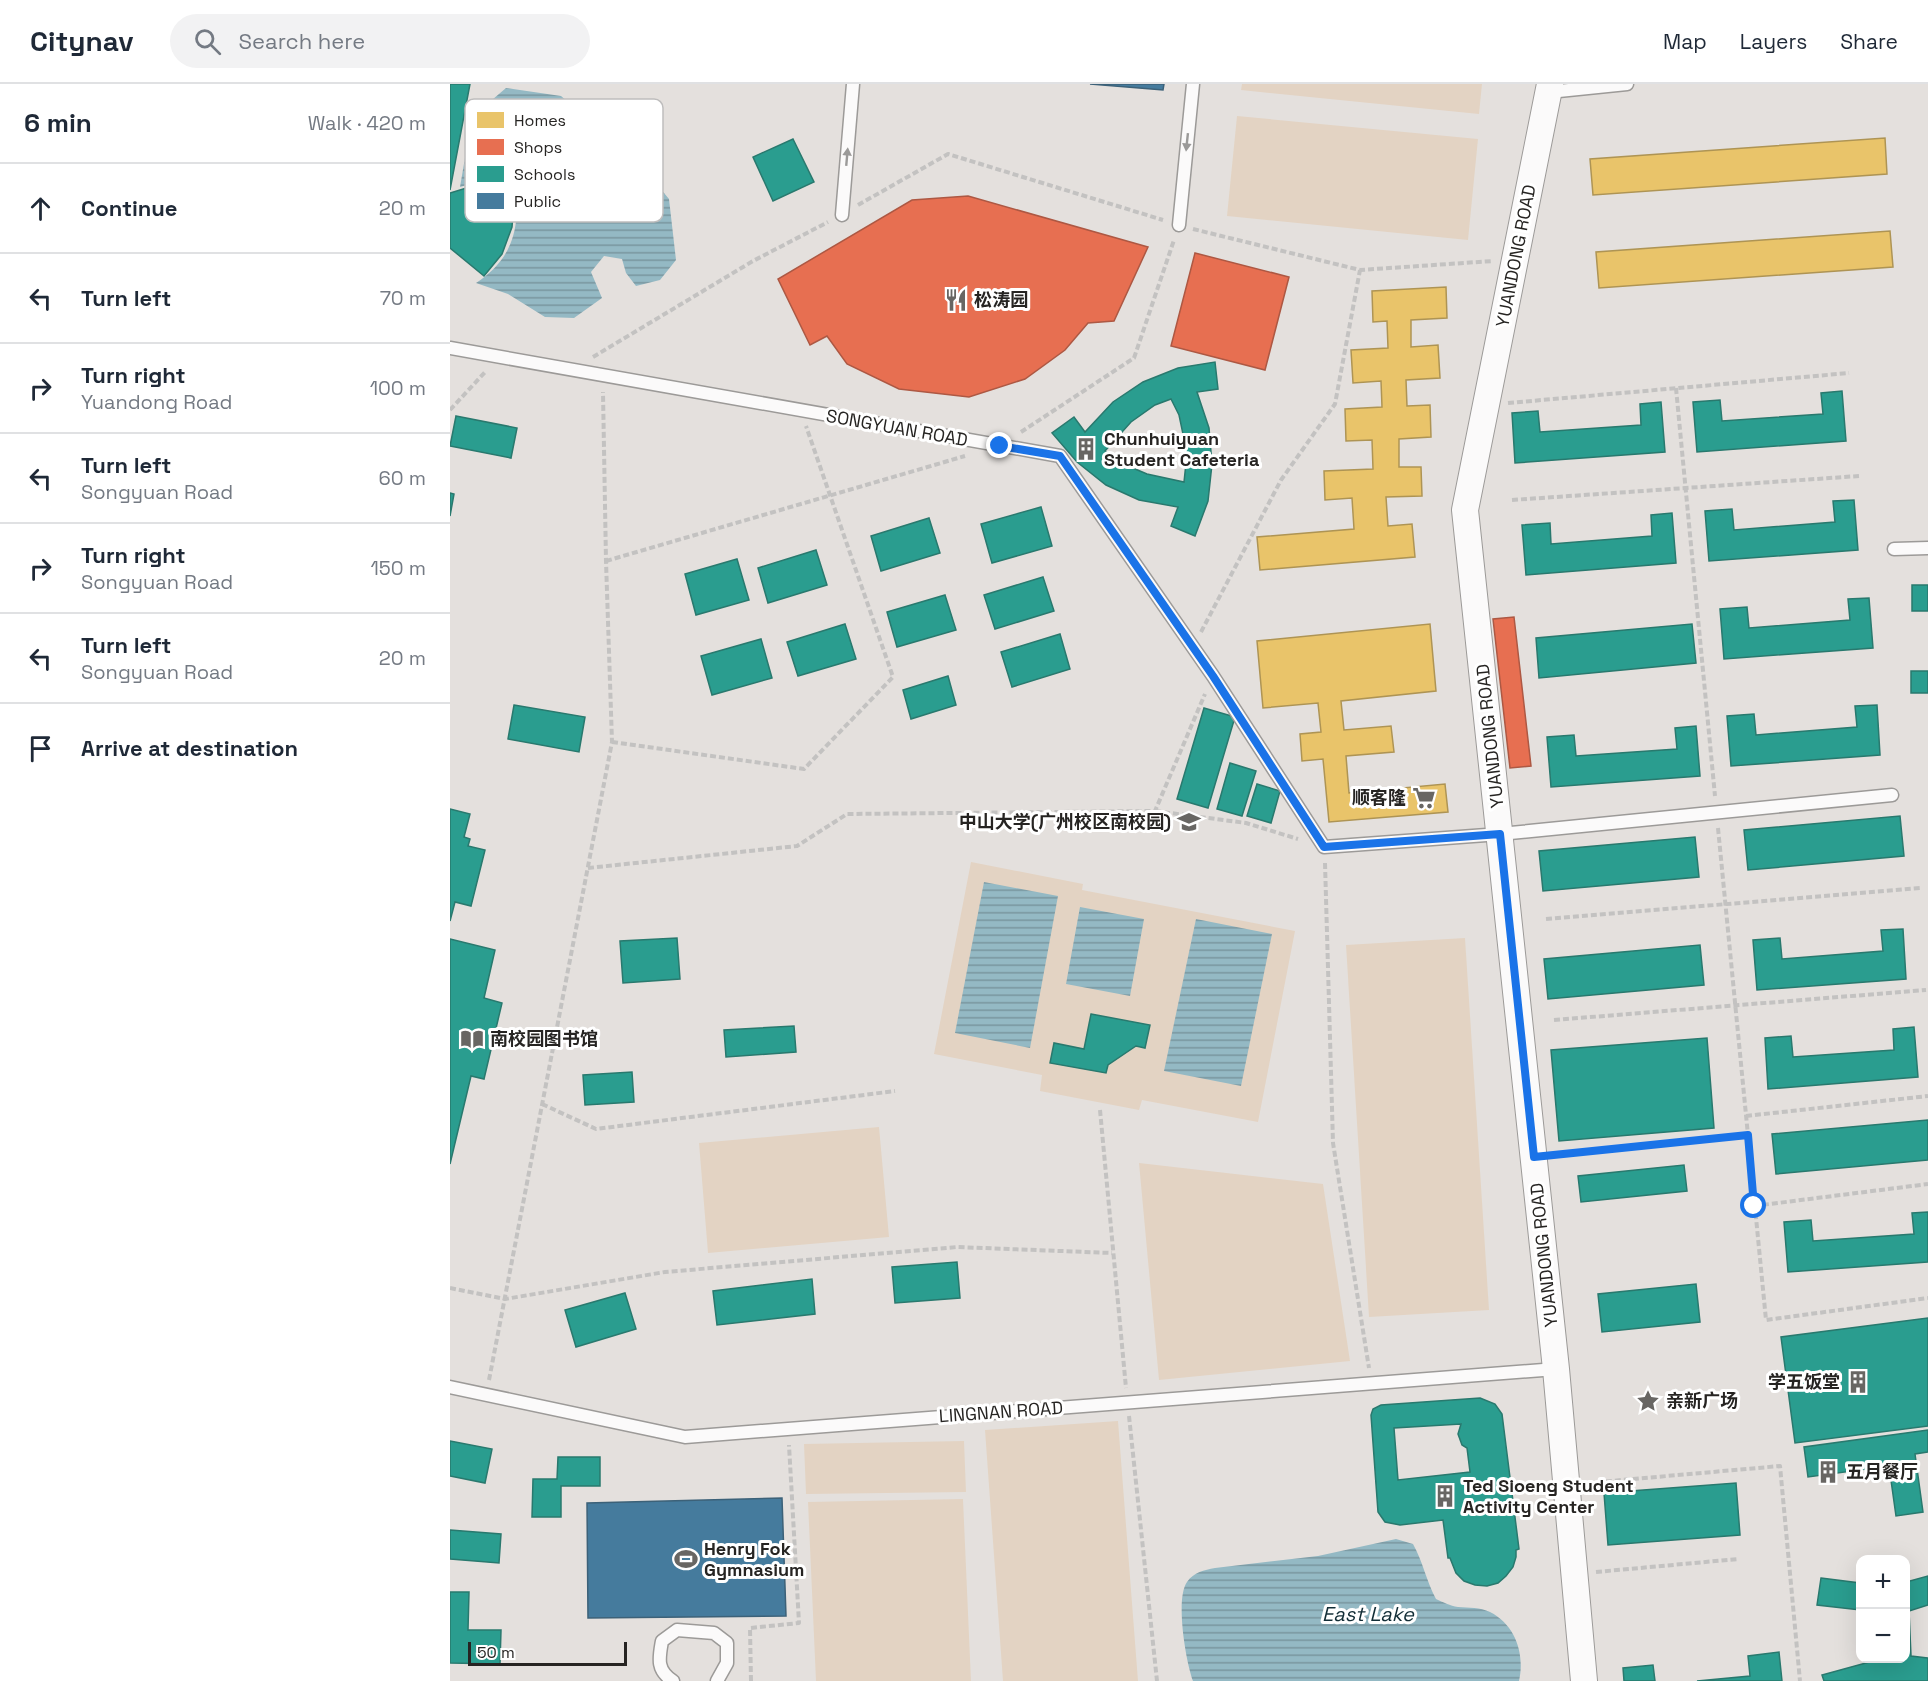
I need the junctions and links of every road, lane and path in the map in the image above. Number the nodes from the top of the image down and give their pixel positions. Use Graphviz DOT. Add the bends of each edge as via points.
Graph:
graph roads {
  1 [pos="853,84"];
  2 [pos="1193,84"];
  3 [pos="1627,84"];
  4 [pos="1549,88"];
  5 [pos="842,215"];
  6 [pos="1179,225"];
  7 [pos="1516,260"];
  8 [pos="1360,270"];
  9 [pos="450,348"];
  10 [pos="500,357"];
  11 [pos="572,370"];
  12 [pos="1849,373"];
  13 [pos="603,376"];
  14 [pos="1676,388"];
  15 [pos="1486,404"];
  16 [pos="450,410"];
  17 [pos="801,411"];
  18 [pos="1859,476"];
  19 [pos="1685,488"];
  20 [pos="1512,500"];
  21 [pos="1928,548"];
  22 [pos="1894,549"];
  23 [pos="1193,648"];
  24 [pos="1213,676"];
  25 [pos="612,742"];
  26 [pos="1892,795"];
  27 [pos="1155,810"];
  28 [pos="1716,813"];
  29 [pos="1500,834"];
  30 [pos="1324,847"];
  31 [pos="588,868"];
  32 [pos="1920,888"];
  33 [pos="1726,905"];
  34 [pos="1546,919"];
  35 [pos="1926,990"];
  36 [pos="1735,1005"];
  37 [pos="1554,1020"];
  38 [pos="895,1091"];
  39 [pos="1928,1096"];
  40 [pos="542,1104"];
  41 [pos="1746,1116"];
  42 [pos="1748,1135"];
  43 [pos="1534,1157"];
  44 [pos="1928,1184"];
  45 [pos="1754,1206"];
  46 [pos="1112,1253"];
  47 [pos="450,1288"];
  48 [pos="1928,1298"];
  49 [pos="505,1299"];
  50 [pos="1556,1369"];
  51 [pos="1371,1383"];
  52 [pos="450,1388"];
  53 [pos="486,1395"];
  54 [pos="789,1429"];
  55 [pos="1567,1485"];
  56 [pos="1738,1559"];
  57 [pos="1575,1575"];
  58 [pos="673,1681"];
  59 [pos="717,1681"];
  60 [pos="751,1681"];
  61 [pos="1584,1681"];
  62 [pos="1800,1681"];
  5 -- 1 [label="lane, one-way"];
  2 -- 6 [label="lane, one-way"];
  3 -- 4 [label="lane"];
  4 -- 7 [label="street, YUANDONG ROAD"];
  5 -- 6 [label="path" via="948,154"];
  5 -- 11 [label="path" via="753,261"];
  6 -- 8 [label="path"];
  7 -- 8 [label="path"];
  7 -- 15 [label="street, YUANDONG ROAD"];
  8 -- 23 [label="path" via="1335,404 1281,480"];
  9 -- 10 [label="lane, SONGYUAN ROAD"];
  10 -- 11 [label="lane, SONGYUAN ROAD"];
  10 -- 16 [label="path"];
  11 -- 13 [label="lane, SONGYUAN ROAD"];
  12 -- 14 [label="path"];
  13 -- 17 [label="lane, SONGYUAN ROAD"];
  13 -- 25 [label="path"];
  14 -- 15 [label="path"];
  14 -- 19 [label="path"];
  15 -- 29 [label="street, YUANDONG ROAD" via="1465,510"];
  17 -- 23 [label="lane, SONGYUAN ROAD" via="1060,456"];
  17 -- 25 [label="path" via="893,677 804,769"];
  18 -- 19 [label="path"];
  19 -- 20 [label="path"];
  19 -- 28 [label="path"];
  21 -- 22 [label="lane"];
  23 -- 24 [label="lane, SONGYUAN ROAD"];
  24 -- 27 [label="path"];
  24 -- 30 [label="lane, SONGYUAN ROAD"];
  25 -- 31 [label="path"];
  26 -- 28 [label="lane"];
  27 -- 30 [label="path" via="1246,823"];
  27 -- 31 [label="path" via="847,814 797,846"];
  28 -- 29 [label="lane"];
  28 -- 33 [label="path"];
  29 -- 30 [label="lane"];
  29 -- 43 [label="street, YUANDONG ROAD"];
  30 -- 51 [label="path" via="1333,1143"];
  31 -- 40 [label="path"];
  32 -- 33 [label="path"];
  33 -- 34 [label="path"];
  33 -- 36 [label="path"];
  35 -- 36 [label="path"];
  36 -- 37 [label="path"];
  36 -- 41 [label="path"];
  38 -- 40 [label="path" via="596,1129"];
  39 -- 41 [label="path"];
  40 -- 49 [label="path"];
  41 -- 42 [label="path"];
  42 -- 43 [label="path"];
  42 -- 45 [label="path"];
  43 -- 50 [label="street, YUANDONG ROAD"];
  44 -- 45 [label="path"];
  45 -- 48 [label="path" via="1766,1320"];
  46 -- 49 [label="path" via="957,1247 665,1272"];
  47 -- 49 [label="path"];
  49 -- 53 [label="path"];
  50 -- 51 [label="lane, LINGNAN ROAD"];
  50 -- 55 [label="street, YUANDONG ROAD"];
  51 -- 54 [label="lane, LINGNAN ROAD"];
  52 -- 53 [label="lane, LINGNAN ROAD"];
  53 -- 54 [label="lane, LINGNAN ROAD" via="685,1437"];
  54 -- 60 [label="path" via="799,1623 750,1628"];
  55 -- 57 [label="street, YUANDONG ROAD"];
  55 -- 62 [label="path" via="1780,1466"];
  56 -- 57 [label="path"];
  57 -- 61 [label="street, YUANDONG ROAD"];
  58 -- 59 [label="lane" via="658,1663 662,1641 677,1630 714,1633 727,1643 727,1663"];
}
